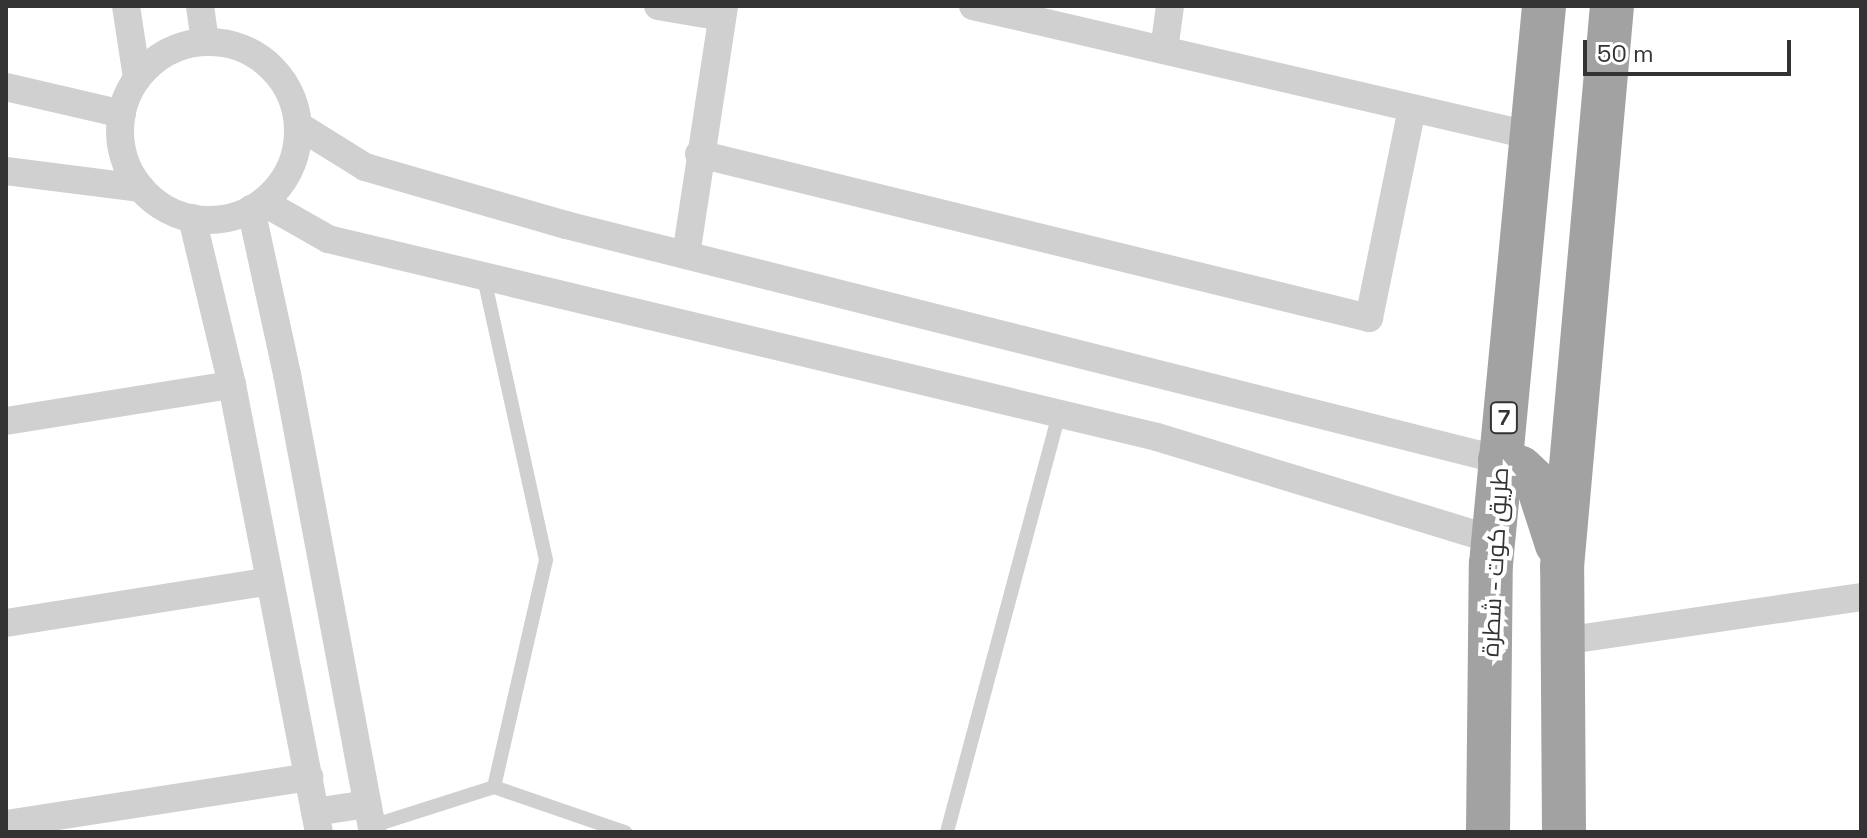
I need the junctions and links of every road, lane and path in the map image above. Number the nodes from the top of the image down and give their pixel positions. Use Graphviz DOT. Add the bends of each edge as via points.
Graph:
graph roads {
  1 [pos="126,6"];
  2 [pos="200,6"];
  3 [pos="658,6"];
  4 [pos="973,6"];
  5 [pos="1170,6"];
  6 [pos="1544,6"];
  7 [pos="1612,6"];
  8 [pos="723,12"];
  9 [pos="205,41"];
  10 [pos="1164,50"];
  11 [pos="137,78"];
  12 [pos="6,87"];
  13 [pos="1412,108"];
  14 [pos="122,114"];
  15 [pos="299,126"];
  16 [pos="1529,135"];
  17 [pos="699,154"];
  18 [pos="6,171"];
  19 [pos="141,188"];
  20 [pos="257,206"];
  21 [pos="192,218"];
  22 [pos="686,255"];
  23 [pos="484,277"];
  24 [pos="232,385"];
  25 [pos="1059,414"];
  26 [pos="6,421"];
  27 [pos="1500,460"];
  28 [pos="1493,540"];
  29 [pos="1562,567"];
  30 [pos="270,581"];
  31 [pos="1861,597"];
  32 [pos="6,623"];
  33 [pos="1563,641"];
  34 [pos="309,777"];
  35 [pos="494,787"];
  36 [pos="371,821"];
  37 [pos="317,822"];
  38 [pos="6,824"];
  39 [pos="625,832"];
  40 [pos="947,832"];
  41 [pos="1488,832"];
  42 [pos="1564,832"];
  1 -- 11 [label="street"];
  2 -- 9 [label="street"];
  3 -- 8 [label="street"];
  4 -- 10 [label="street"];
  5 -- 10 [label="street"];
  6 -- 16 [label="highway, طريق كوت - شطرة / 7"];
  7 -- 29 [label="highway"];
  8 -- 17 [label="street"];
  9 -- 11 [label="street" via="167,52"];
  9 -- 15 [label="street" via="244,48 276,71 295,106"];
  10 -- 13 [label="street"];
  11 -- 14 [label="street"];
  12 -- 14 [label="street"];
  13 -- 16 [label="street"];
  13 -- 17 [label="street" via="1369,318"];
  14 -- 19 [label="street" via="123,153"];
  15 -- 20 [label="street" via="294,160 281,183"];
  15 -- 22 [label="street" via="365,167"];
  16 -- 27 [label="highway, طريق كوت - شطرة / 7"];
  17 -- 22 [label="street"];
  18 -- 19 [label="street"];
  19 -- 21 [label="street" via="164,207"];
  20 -- 21 [label="street" via="223,218"];
  20 -- 23 [label="street" via="328,239"];
  20 -- 36 [label="street"];
  21 -- 24 [label="street"];
  22 -- 27 [label="street"];
  23 -- 25 [label="street"];
  23 -- 35 [label="lane" via="546,560"];
  24 -- 26 [label="street"];
  24 -- 30 [label="street"];
  25 -- 28 [label="street" via="1157,437"];
  25 -- 40 [label="lane"];
  27 -- 28 [label="highway, طريق كوت - شطرة / 7"];
  27 -- 29 [label="highway" via="1521,468 1537,483"];
  28 -- 41 [label="highway, طريق كوت - شطرة / 7"];
  29 -- 33 [label="highway"];
  30 -- 32 [label="street"];
  30 -- 34 [label="street"];
  31 -- 33 [label="street"];
  33 -- 42 [label="highway"];
  34 -- 37 [label="street"];
  34 -- 38 [label="street"];
  35 -- 36 [label="lane"];
  35 -- 39 [label="lane"];
  36 -- 37 [label="street"];
}
